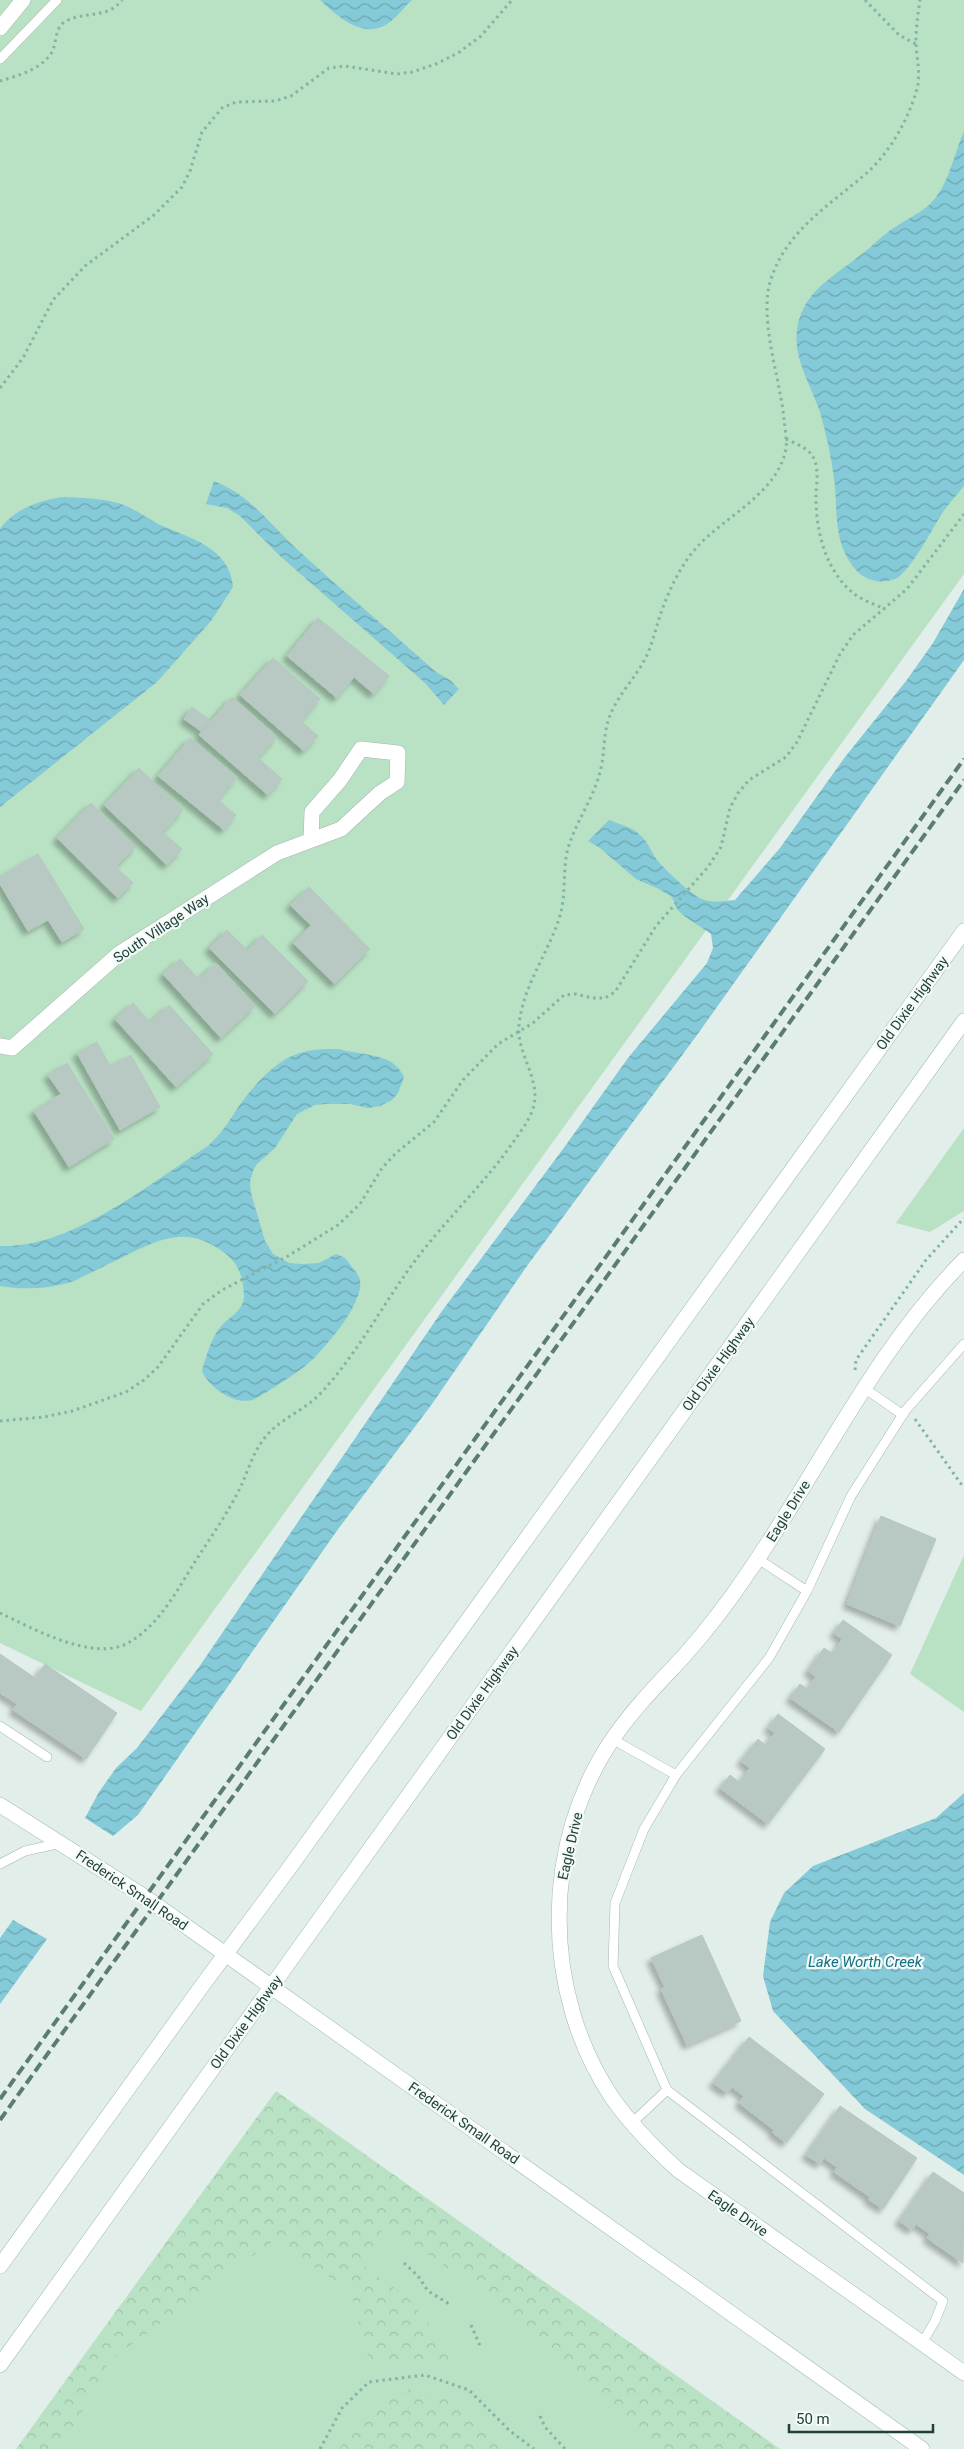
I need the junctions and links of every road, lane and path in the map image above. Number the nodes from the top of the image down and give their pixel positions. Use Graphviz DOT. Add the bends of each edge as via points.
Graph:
graph roads {
  1 [pos="23,0"];
  2 [pos="57,0"];
  3 [pos="122,0"];
  4 [pos="512,0"];
  5 [pos="865,0"];
  6 [pos="920,0"];
  7 [pos="0,28"];
  8 [pos="916,44"];
  9 [pos="0,59"];
  10 [pos="0,81"];
  11 [pos="0,388"];
  12 [pos="786,439"];
  13 [pos="964,514"];
  14 [pos="885,609"];
  15 [pos="311,840"];
  16 [pos="964,931"];
  17 [pos="964,1021"];
  18 [pos="518,1032"];
  19 [pos="0,1046"];
  20 [pos="964,1260"];
  21 [pos="964,1344"];
  22 [pos="864,1388"];
  23 [pos="903,1415"];
  24 [pos="914,1417"];
  25 [pos="0,1421"];
  26 [pos="964,1488"];
  27 [pos="758,1559"];
  28 [pos="806,1591"];
  29 [pos="0,1613"];
  30 [pos="0,1726"];
  31 [pos="612,1739"];
  32 [pos="47,1757"];
  33 [pos="676,1775"];
  34 [pos="0,1805"];
  35 [pos="61,1843"];
  36 [pos="0,1864"];
  37 [pos="225,1954"];
  38 [pos="272,1986"];
  39 [pos="666,2090"];
  40 [pos="632,2123"];
  41 [pos="404,2264"];
  42 [pos="0,2266"];
  43 [pos="451,2305"];
  44 [pos="471,2325"];
  45 [pos="922,2343"];
  46 [pos="481,2348"];
  47 [pos="0,2365"];
  48 [pos="964,2373"];
  49 [pos="540,2416"];
  50 [pos="320,2449"];
  51 [pos="534,2449"];
  52 [pos="565,2449"];
  53 [pos="922,2449"];
  1 -- 7 [label="main road"];
  2 -- 9 [label="lane"];
  3 -- 10 [label="path" via="105,12 66,21 59,28 50,55 25,73"];
  4 -- 11 [label="path" via="481,36 436,64 397,74 345,66 329,68 291,96 275,101 236,102 222,108 202,132 182,187 154,215 85,266 53,300 23,358"];
  5 -- 8 [label="path" via="899,35"];
  6 -- 8 [label="path"];
  8 -- 12 [label="path" via="920,72 916,93 903,124 870,170 820,210 802,229 771,277 767,296 768,324 782,397"];
  12 -- 14 [label="path" via="812,454 817,469 817,527 827,556 841,581 858,596"];
  12 -- 18 [label="path" via="786,450 778,470 762,490 717,528 685,563 660,613 647,657 618,700 608,722 601,770 568,847 566,889 560,916 530,983"];
  13 -- 14 [label="path" via="906,589"];
  14 -- 18 [label="path" via="853,635 840,654 792,749 749,780 738,793 730,808 721,848 656,926 615,992 605,998 564,995"];
  15 -- 15 [label="main road, South Village Way" via="341,829 380,793 397,782 398,753 361,749 312,812"];
  15 -- 19 [label="main road, South Village Way" via="277,853 120,953 12,1048"];
  16 -- 37 [label="main road, Old Dixie Highway"];
  17 -- 38 [label="main road, Old Dixie Highway"];
  18 -- 25 [label="path" via="479,1061 434,1122 382,1168 360,1204 338,1225 203,1304 158,1367 144,1380 126,1392 72,1411"];
  18 -- 29 [label="path" via="534,1093 534,1106 523,1127 487,1178 408,1271 347,1362 306,1407 262,1440 232,1503 163,1611 145,1631 124,1645 104,1650 81,1646"];
  20 -- 22 [label="main road, Eagle Drive" via="908,1324"];
  21 -- 23 [label="lane"];
  22 -- 23 [label="lane"];
  22 -- 27 [label="main road, Eagle Drive"];
  23 -- 28 [label="lane" via="851,1496"];
  24 -- 26 [label="path"];
  27 -- 28 [label="lane"];
  27 -- 31 [label="main road, Eagle Drive" via="719,1613"];
  28 -- 33 [label="lane" via="769,1658"];
  30 -- 32 [label="lane"];
  31 -- 33 [label="lane"];
  31 -- 40 [label="main road, Eagle Drive" via="591,1777 570,1830 558,1920 562,1963 579,2032 611,2096"];
  33 -- 39 [label="lane" via="644,1829 615,1903 613,1966"];
  34 -- 35 [label="main road, Frederick Small Road"];
  35 -- 36 [label="lane" via="25,1851"];
  35 -- 37 [label="main road, Frederick Small Road"];
  37 -- 38 [label="main road, Frederick Small Road"];
  37 -- 42 [label="main road, Old Dixie Highway"];
  38 -- 47 [label="main road, Old Dixie Highway"];
  38 -- 53 [label="main road, Frederick Small Road"];
  39 -- 40 [label="lane"];
  39 -- 45 [label="lane" via="943,2301"];
  40 -- 45 [label="main road, Eagle Drive" via="678,2170"];
  41 -- 43 [label="path" via="428,2291"];
  44 -- 46 [label="path"];
  45 -- 48 [label="main road, Eagle Drive"];
  49 -- 52 [label="path" via="545,2427"];
  50 -- 51 [label="path" via="342,2408 369,2382 425,2375 469,2390 510,2431"];
}
